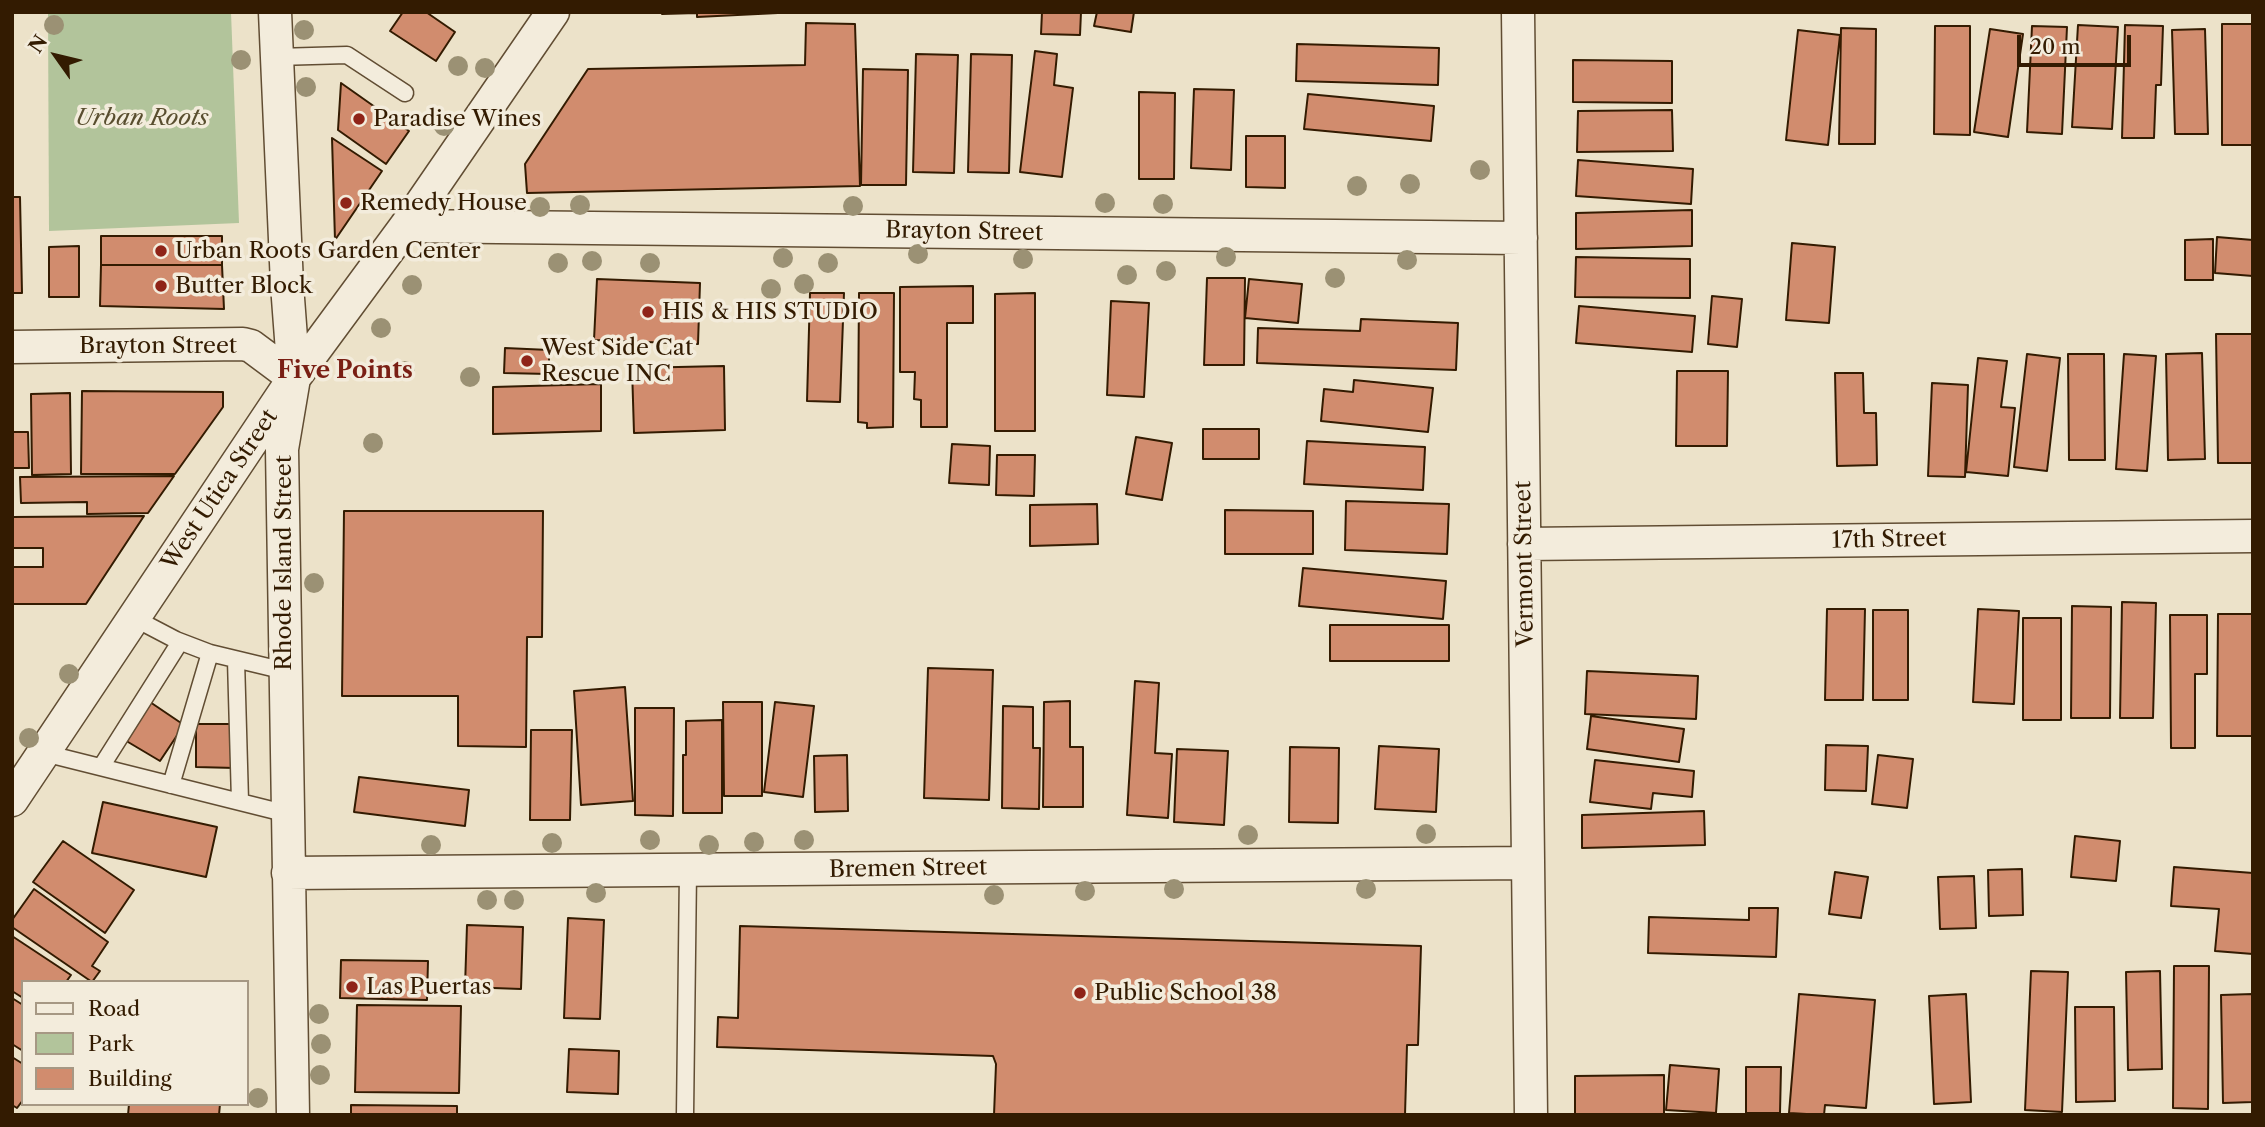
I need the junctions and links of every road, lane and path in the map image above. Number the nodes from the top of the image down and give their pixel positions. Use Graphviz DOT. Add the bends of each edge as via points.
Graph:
graph roads {
  1 [pos="275,12"];
  2 [pos="553,12"];
  3 [pos="1518,12"];
  4 [pos="277,57"];
  5 [pos="405,93"];
  6 [pos="406,226"];
  7 [pos="1521,238"];
  8 [pos="12,347"];
  9 [pos="294,378"];
  10 [pos="2253,536"];
  11 [pos="1524,544"];
  12 [pos="134,618"];
  13 [pos="180,642"];
  14 [pos="210,653"];
  15 [pos="236,660"];
  16 [pos="285,671"];
  17 [pos="44,753"];
  18 [pos="101,767"];
  19 [pos="171,785"];
  20 [pos="12,800"];
  21 [pos="240,801"];
  22 [pos="288,814"];
  23 [pos="1528,863"];
  24 [pos="688,871"];
  25 [pos="288,873"];
  26 [pos="293,1115"];
  27 [pos="685,1115"];
  28 [pos="1531,1115"];
  1 -- 4 [label="street, Rhode Island Street"];
  2 -- 6 [label="street, West Utica Street"];
  3 -- 7 [label="street, Vermont Street"];
  4 -- 5 [label="lane" via="347,55"];
  4 -- 9 [label="street, Rhode Island Street"];
  6 -- 7 [label="street, Brayton Street"];
  6 -- 9 [label="street, West Utica Street"];
  7 -- 11 [label="street, Vermont Street"];
  8 -- 9 [label="street, Brayton Street" via="243,344"];
  9 -- 12 [label="street, West Utica Street"];
  9 -- 16 [label="street, Rhode Island Street" via="282,449"];
  10 -- 11 [label="street, 17th Street"];
  11 -- 23 [label="street, Vermont Street"];
  12 -- 13 [label="lane"];
  12 -- 17 [label="street, West Utica Street"];
  13 -- 14 [label="lane"];
  13 -- 18 [label="lane"];
  14 -- 15 [label="lane"];
  14 -- 19 [label="lane"];
  15 -- 16 [label="lane"];
  15 -- 21 [label="lane"];
  16 -- 22 [label="street, Rhode Island Street"];
  17 -- 18 [label="lane"];
  17 -- 20 [label="street, West Utica Street"];
  18 -- 19 [label="lane"];
  19 -- 21 [label="lane"];
  21 -- 22 [label="lane"];
  22 -- 25 [label="street, Rhode Island Street"];
  23 -- 24 [label="street, Bremen Street"];
  23 -- 28 [label="street, Vermont Street"];
  24 -- 25 [label="street, Bremen Street"];
  24 -- 27 [label="lane"];
  25 -- 26 [label="street, Rhode Island Street"];
}
